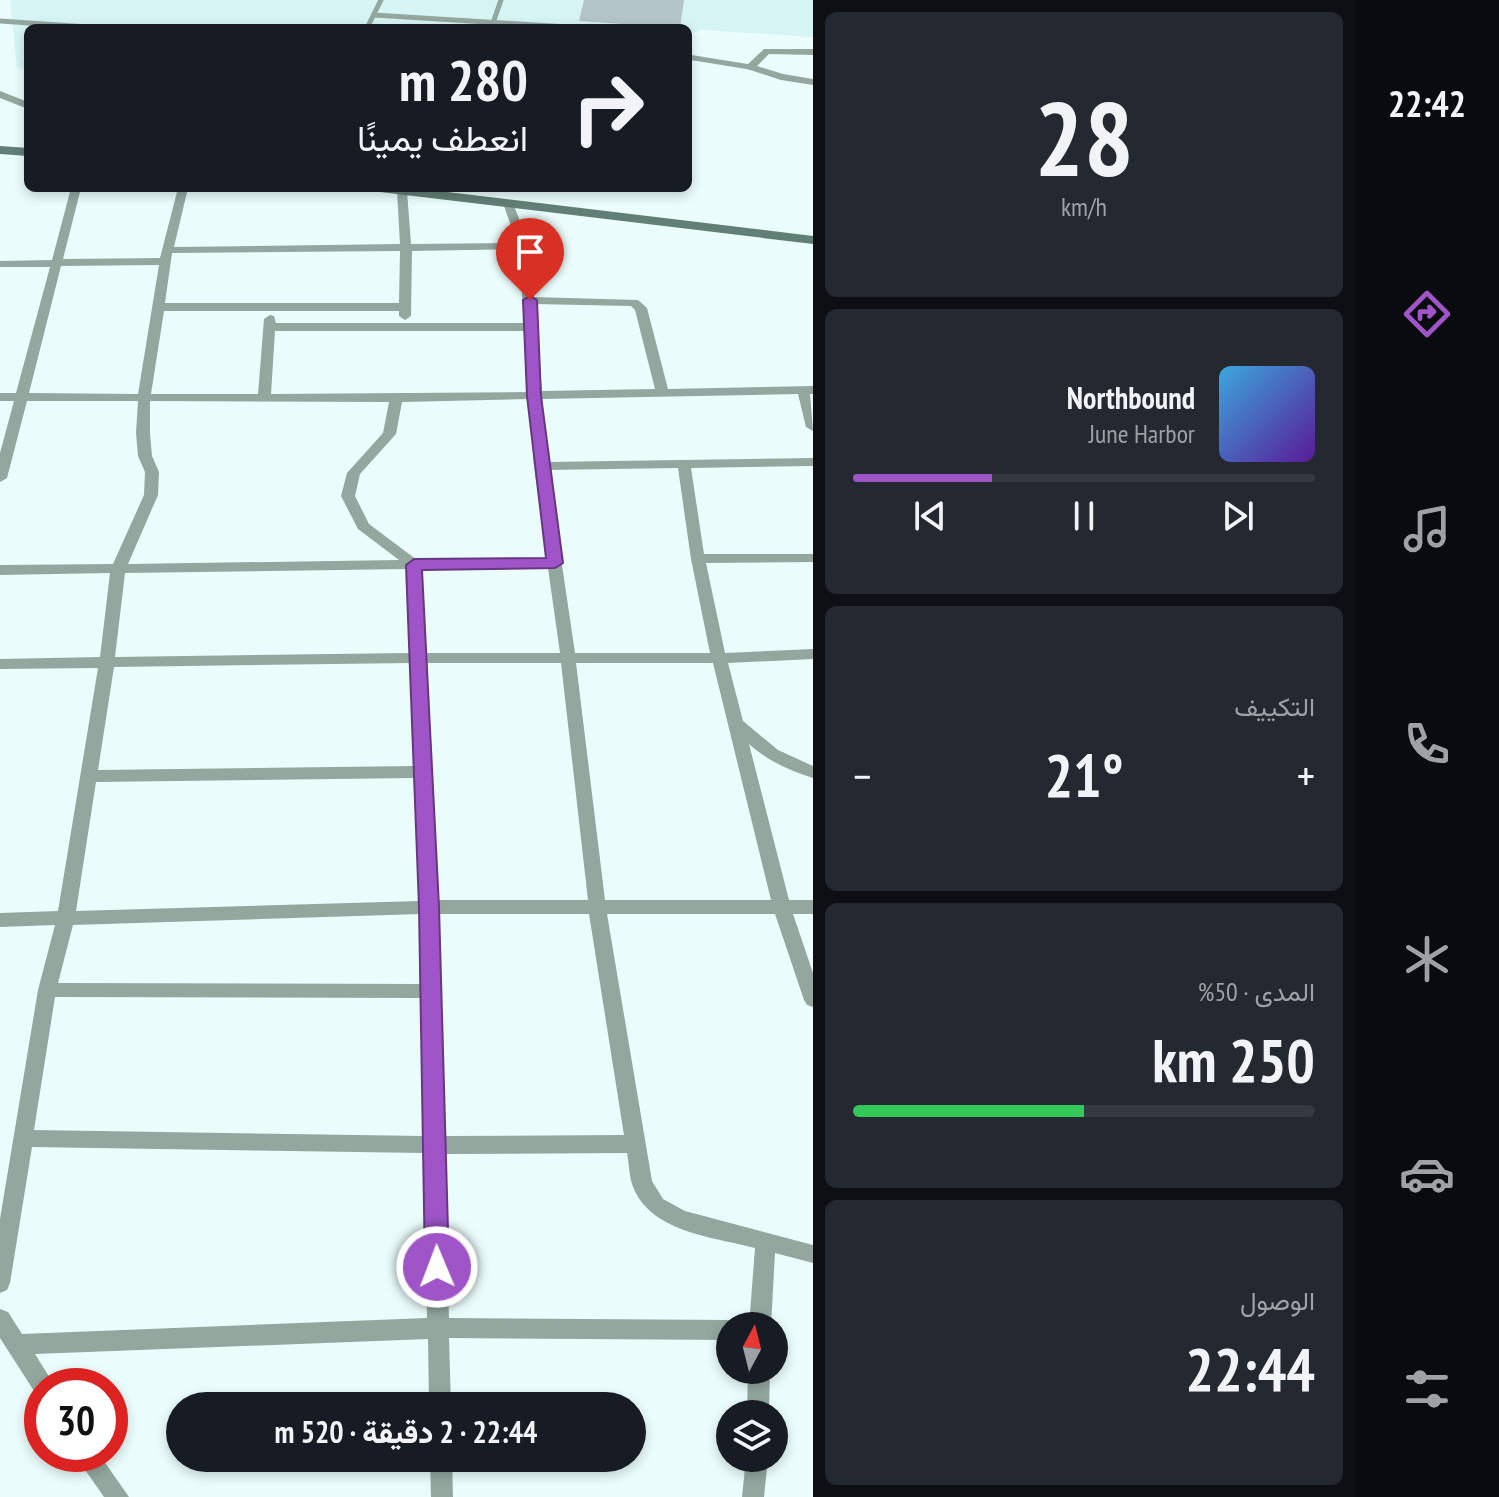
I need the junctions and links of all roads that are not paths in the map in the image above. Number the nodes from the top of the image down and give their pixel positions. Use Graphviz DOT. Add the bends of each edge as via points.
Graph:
graph roads {
  1 [pos="381,0"];
  2 [pos="501,0"];
  3 [pos="374,15"];
  4 [pos="0,21"];
  5 [pos="493,23"];
  6 [pos="44,24"];
  7 [pos="369,24"];
  8 [pos="511,24"];
  9 [pos="813,52"];
  10 [pos="692,58"];
  11 [pos="750,67"];
  12 [pos="813,82"];
  13 [pos="0,94"];
  14 [pos="24,104"];
  15 [pos="0,150"];
  16 [pos="24,152"];
  17 [pos="75,192"];
  18 [pos="182,192"];
  19 [pos="402,192"];
  20 [pos="411,192"];
  21 [pos="508,203"];
  22 [pos="813,240"];
  23 [pos="524,246"];
  24 [pos="406,247"];
  25 [pos="166,256"];
  26 [pos="59,262"];
  27 [pos="0,264"];
  28 [pos="530,300"];
  29 [pos="159,307"];
  30 [pos="404,307"];
  31 [pos="271,309"];
  32 [pos="406,326"];
  33 [pos="270,327"];
  34 [pos="530,327"];
  35 [pos="808,390"];
  36 [pos="662,392"];
  37 [pos="22,396"];
  38 [pos="534,396"];
  39 [pos="0,397"];
  40 [pos="144,398"];
  41 [pos="264,398"];
  42 [pos="396,398"];
  43 [pos="813,427"];
  44 [pos="813,462"];
  45 [pos="684,464"];
  46 [pos="541,466"];
  47 [pos="0,478"];
  48 [pos="813,558"];
  49 [pos="698,559"];
  50 [pos="555,563"];
  51 [pos="414,565"];
  52 [pos="0,570"];
  53 [pos="118,570"];
  54 [pos="813,654"];
  55 [pos="420,658"];
  56 [pos="568,658"];
  57 [pos="719,658"];
  58 [pos="107,662"];
  59 [pos="0,664"];
  60 [pos="738,723"];
  61 [pos="422,772"];
  62 [pos="813,772"];
  63 [pos="88,776"];
  64 [pos="429,907"];
  65 [pos="597,907"];
  66 [pos="813,907"];
  67 [pos="782,908"];
  68 [pos="66,918"];
  69 [pos="0,920"];
  70 [pos="47,990"];
  71 [pos="431,991"];
  72 [pos="813,1000"];
  73 [pos="23,1138"];
  74 [pos="633,1144"];
  75 [pos="435,1145"];
  76 [pos="766,1240"];
  77 [pos="813,1254"];
  78 [pos="0,1283"];
  79 [pos="761,1312"];
  80 [pos="0,1319"];
  81 [pos="438,1328"];
  82 [pos="716,1330"];
  83 [pos="19,1344"];
  84 [pos="33,1368"];
  85 [pos="440,1392"];
  86 [pos="97,1472"];
  87 [pos="441,1472"];
  88 [pos="756,1472"];
  89 [pos="112,1495"];
  90 [pos="442,1497"];
  91 [pos="753,1497"];
  1 -- 3 [label="lane"];
  2 -- 5 [label="lane"];
  3 -- 5 [label="lane"];
  3 -- 7 [label="lane"];
  4 -- 6 [label="lane"];
  5 -- 8 [label="lane"];
  9 -- 11 [label="street" via="767,51"];
  10 -- 11 [label="lane"];
  11 -- 12 [label="street"];
  13 -- 14 [label="street"];
  15 -- 16 [label="main road"];
  17 -- 26 [label="street"];
  18 -- 25 [label="street"];
  19 -- 24 [label="street"];
  20 -- 21 [label="main road"];
  21 -- 22 [label="main road"];
  21 -- 23 [label="street"];
  23 -- 24 [label="street"];
  23 -- 28 [label="street"];
  24 -- 25 [label="street"];
  24 -- 30 [label="street"];
  25 -- 26 [label="street"];
  25 -- 29 [label="street"];
  26 -- 27 [label="street"];
  26 -- 37 [label="street"];
  28 -- 34 [label="street"];
  28 -- 36 [label="street" via="634,303 641,308"];
  29 -- 31 [label="street"];
  29 -- 40 [label="street"];
  30 -- 31 [label="street"];
  30 -- 32 [label="street"];
  31 -- 33 [label="street"];
  32 -- 33 [label="street"];
  32 -- 34 [label="street"];
  33 -- 41 [label="street"];
  34 -- 38 [label="street"];
  35 -- 36 [label="street"];
  35 -- 43 [label="street"];
  36 -- 38 [label="street"];
  37 -- 39 [label="street"];
  37 -- 40 [label="street"];
  37 -- 47 [label="street"];
  38 -- 42 [label="street"];
  38 -- 46 [label="street"];
  40 -- 41 [label="street"];
  40 -- 53 [label="street" via="151,495"];
  41 -- 42 [label="street"];
  42 -- 51 [label="street" via="389,434 354,473 348,496 363,526"];
  44 -- 45 [label="street"];
  45 -- 46 [label="street"];
  45 -- 49 [label="street"];
  46 -- 50 [label="street"];
  48 -- 49 [label="street"];
  49 -- 57 [label="street"];
  50 -- 51 [label="street"];
  50 -- 56 [label="street"];
  51 -- 53 [label="street"];
  51 -- 55 [label="street"];
  52 -- 53 [label="street"];
  53 -- 58 [label="street"];
  54 -- 57 [label="street"];
  55 -- 56 [label="street"];
  55 -- 58 [label="street"];
  55 -- 61 [label="street"];
  56 -- 57 [label="street"];
  56 -- 65 [label="street"];
  57 -- 60 [label="street"];
  58 -- 59 [label="street"];
  58 -- 63 [label="street"];
  60 -- 62 [label="street" via="781,762"];
  60 -- 67 [label="street"];
  61 -- 63 [label="street"];
  61 -- 64 [label="street"];
  63 -- 68 [label="street"];
  64 -- 65 [label="street"];
  64 -- 68 [label="street"];
  64 -- 71 [label="street"];
  65 -- 67 [label="street"];
  65 -- 74 [label="street"];
  66 -- 67 [label="street"];
  67 -- 72 [label="street"];
  68 -- 69 [label="street"];
  68 -- 70 [label="street"];
  70 -- 71 [label="street"];
  70 -- 73 [label="street"];
  71 -- 75 [label="street"];
  73 -- 75 [label="street"];
  73 -- 78 [label="street"];
  74 -- 75 [label="street"];
  74 -- 76 [label="street" via="642,1183 656,1205 680,1219"];
  75 -- 81 [label="street"];
  76 -- 77 [label="street"];
  76 -- 79 [label="street"];
  80 -- 83 [label="street"];
  81 -- 82 [label="street"];
  81 -- 83 [label="street"];
  81 -- 85 [label="street"];
  83 -- 84 [label="street"];
  86 -- 89 [label="street"];
  87 -- 90 [label="street"];
  88 -- 91 [label="street"];
}
